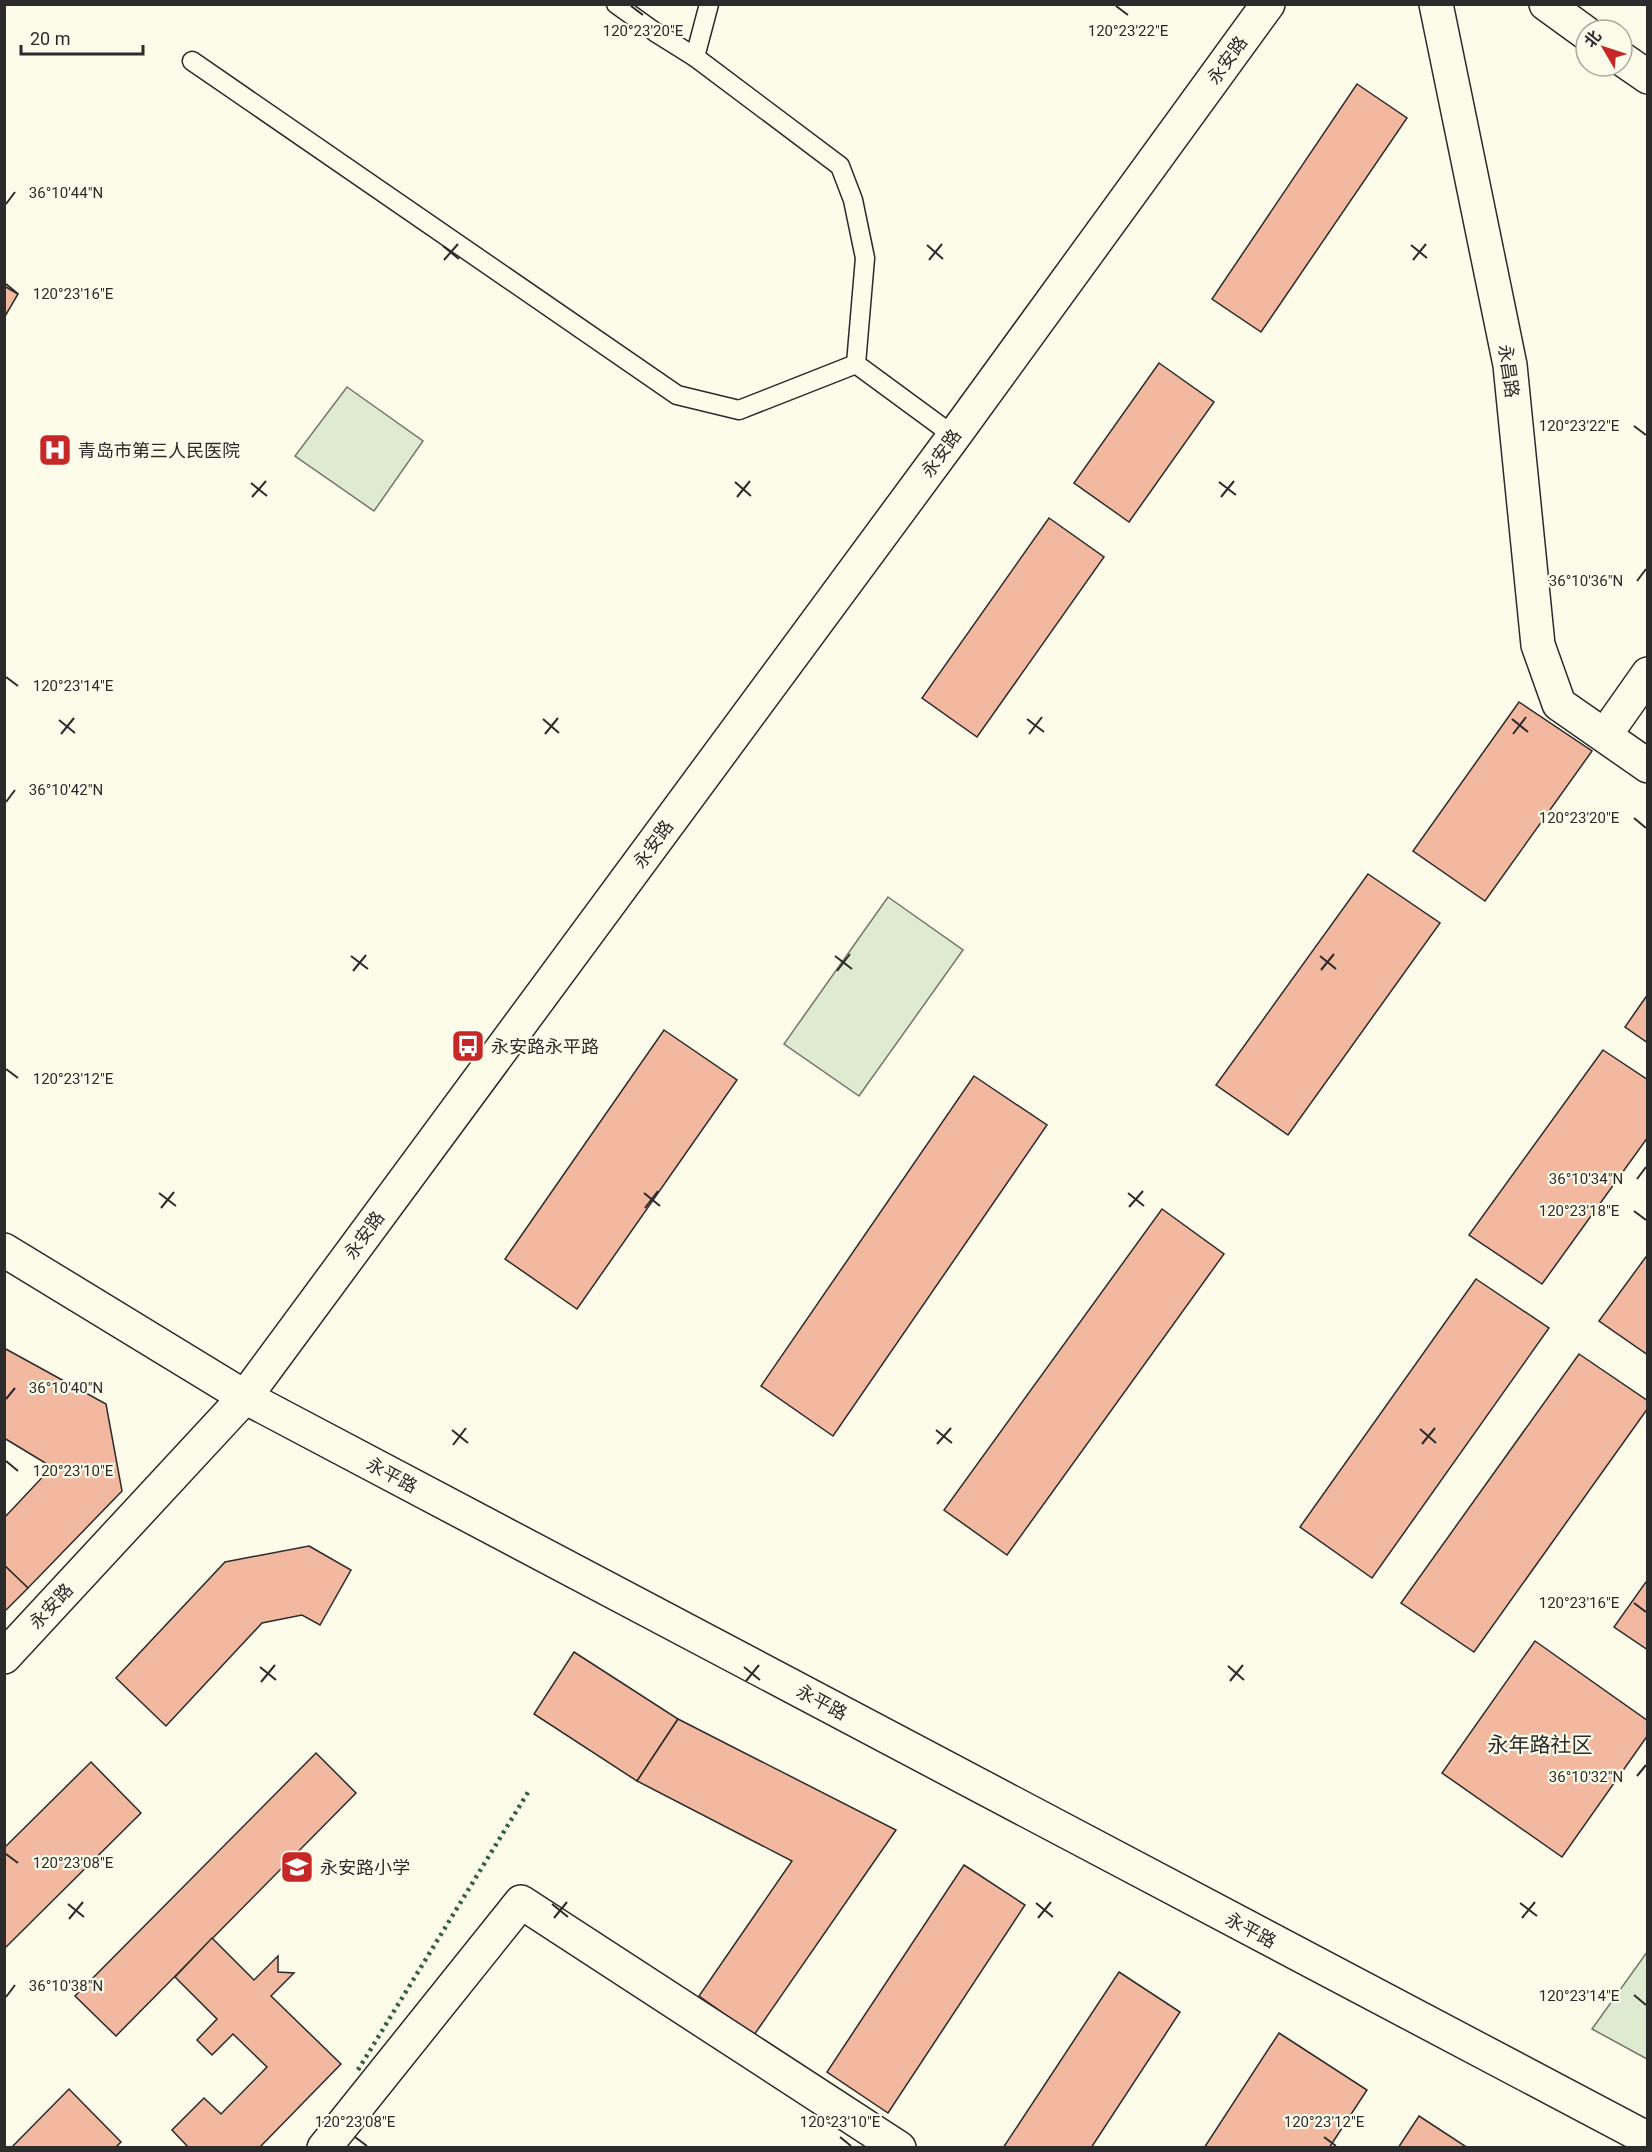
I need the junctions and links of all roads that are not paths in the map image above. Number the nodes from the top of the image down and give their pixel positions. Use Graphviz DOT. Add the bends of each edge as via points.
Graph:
graph roads {
  1 [pos="616,4"];
  2 [pos="709,4"];
  3 [pos="1268,4"];
  4 [pos="1436,4"];
  5 [pos="1546,4"];
  6 [pos="1574,24"];
  7 [pos="695,57"];
  8 [pos="192,61"];
  9 [pos="1634,68"];
  10 [pos="1647,77"];
  11 [pos="856,364"];
  12 [pos="954,436"];
  13 [pos="1647,674"];
  14 [pos="1605,735"];
  15 [pos="1647,766"];
  16 [pos="4,1250"];
  17 [pos="245,1397"];
  18 [pos="4,1657"];
  19 [pos="1647,2139"];
  20 [pos="324,2148"];
  21 [pos="899,2148"];
  1 -- 7 [label="lane"];
  2 -- 7 [label="lane"];
  3 -- 12 [label="street, 永安路"];
  4 -- 14 [label="street, 永昌路" via="1510,365 1538,645 1559,704"];
  5 -- 6 [label="street"];
  7 -- 11 [label="lane" via="840,166 854,200 864,258"];
  8 -- 11 [label="lane" via="677,395 739,410"];
  9 -- 10 [label="street"];
  11 -- 12 [label="lane"];
  12 -- 17 [label="street, 永安路"];
  13 -- 14 [label="street"];
  14 -- 15 [label="street, 永昌路"];
  16 -- 17 [label="street, 永平路"];
  17 -- 18 [label="street, 永安路"];
  17 -- 19 [label="street, 永平路"];
  20 -- 21 [label="street" via="521,1902"];
}
